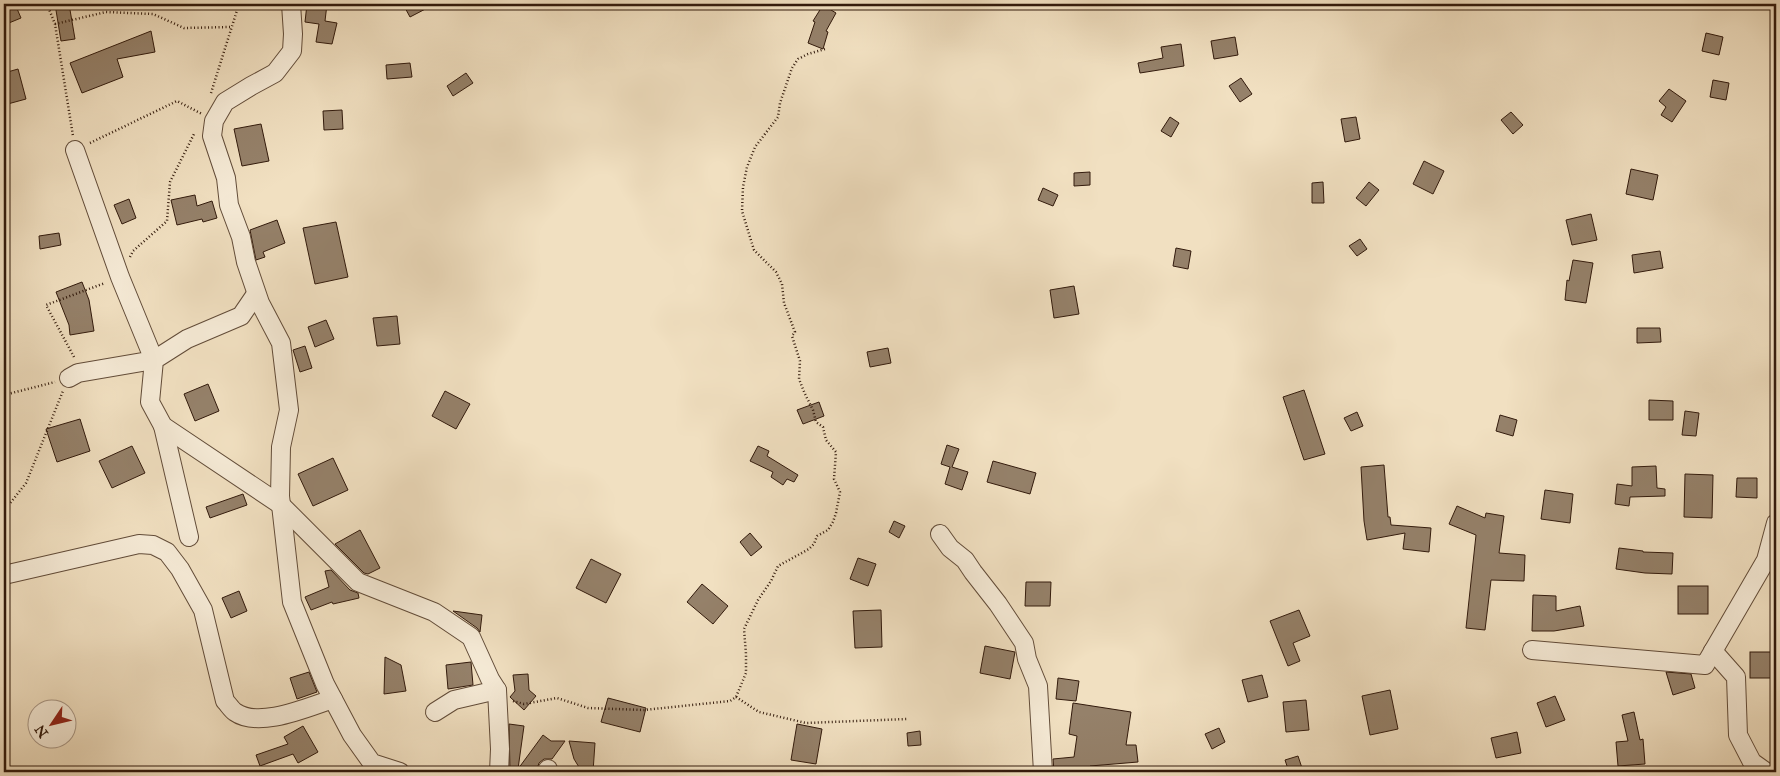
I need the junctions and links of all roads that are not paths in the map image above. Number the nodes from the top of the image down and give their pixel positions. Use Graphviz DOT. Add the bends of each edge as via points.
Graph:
graph roads {
  1 [pos="291,4"];
  2 [pos="75,150"];
  3 [pos="256,294"];
  4 [pos="154,360"];
  5 [pos="73,376"];
  6 [pos="163,426"];
  7 [pos="281,505"];
  8 [pos="1776,523"];
  9 [pos="940,534"];
  10 [pos="189,536"];
  11 [pos="4,575"];
  12 [pos="1532,650"];
  13 [pos="1713,651"];
  14 [pos="497,694"];
  15 [pos="333,699"];
  16 [pos="435,712"];
  17 [pos="400,772"];
  18 [pos="499,772"];
  19 [pos="1043,772"];
  20 [pos="1766,772"];
  1 -- 3 [label="street" via="292,51 275,73 225,102 214,121 212,136"];
  2 -- 4 [label="street" via="120,277"];
  3 -- 4 [label="street" via="241,316 187,339"];
  3 -- 7 [label="street" via="281,343 288,400 281,447"];
  4 -- 5 [label="street"];
  4 -- 6 [label="street" via="150,402"];
  6 -- 7 [label="street"];
  6 -- 10 [label="street"];
  7 -- 14 [label="street" via="358,582 434,612 471,637"];
  7 -- 15 [label="street" via="292,602"];
  8 -- 13 [label="street" via="1766,560"];
  9 -- 19 [label="street" via="965,560 1024,643 1038,686"];
  11 -- 15 [label="street" via="139,544 153,545 167,552 203,610 226,701 235,712 249,718 272,718"];
  12 -- 13 [label="street" via="1705,665"];
  13 -- 20 [label="street" via="1736,677 1738,735 1752,762"];
  14 -- 16 [label="street" via="454,700"];
  14 -- 18 [label="street"];
  15 -- 17 [label="street" via="352,735 372,763"];
}
